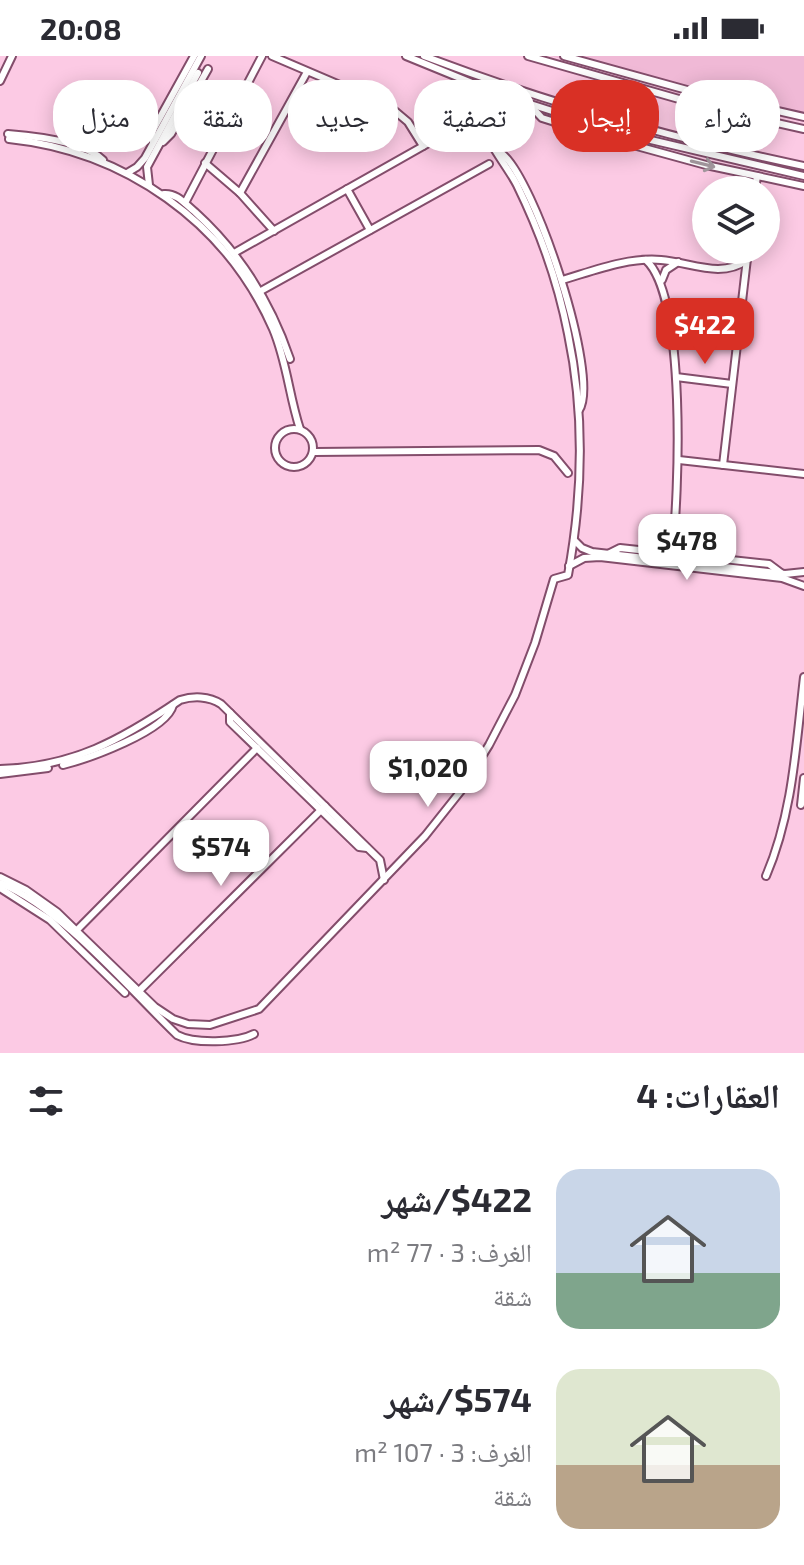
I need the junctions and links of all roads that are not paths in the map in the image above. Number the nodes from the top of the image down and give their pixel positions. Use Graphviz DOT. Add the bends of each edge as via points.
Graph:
graph roads {
  1 [pos="194,56"];
  2 [pos="201,56"];
  3 [pos="262,56"];
  4 [pos="272,56"];
  5 [pos="406,56"];
  6 [pos="424,56"];
  7 [pos="528,56"];
  8 [pos="564,56"];
  9 [pos="9,59"];
  10 [pos="0,61"];
  11 [pos="208,69"];
  12 [pos="307,72"];
  13 [pos="198,73"];
  14 [pos="465,80"];
  15 [pos="0,81"];
  16 [pos="551,102"];
  17 [pos="535,111"];
  18 [pos="793,115"];
  19 [pos="804,117"];
  20 [pos="158,121"];
  21 [pos="791,126"];
  22 [pos="804,129"];
  23 [pos="414,130"];
  24 [pos="9,136"];
  25 [pos="659,138"];
  26 [pos="675,138"];
  27 [pos="158,139"];
  28 [pos="158,140"];
  29 [pos="158,142"];
  30 [pos="674,146"];
  31 [pos="414,151"];
  32 [pos="150,152"];
  33 [pos="153,152"];
  34 [pos="498,152"];
  35 [pos="498,152"];
  36 [pos="742,152"];
  37 [pos="205,163"];
  38 [pos="489,164"];
  39 [pos="804,166"];
  40 [pos="126,173"];
  41 [pos="757,176"];
  42 [pos="804,176"];
  43 [pos="780,181"];
  44 [pos="149,185"];
  45 [pos="804,186"];
  46 [pos="347,189"];
  47 [pos="240,193"];
  48 [pos="164,194"];
  49 [pos="185,203"];
  50 [pos="370,230"];
  51 [pos="274,231"];
  52 [pos="234,253"];
  53 [pos="646,260"];
  54 [pos="678,262"];
  55 [pos="741,264"];
  56 [pos="746,264"];
  57 [pos="562,280"];
  58 [pos="661,284"];
  59 [pos="259,292"];
  60 [pos="667,310"];
  61 [pos="738,324"];
  62 [pos="290,359"];
  63 [pos="676,377"];
  64 [pos="732,384"];
  65 [pos="579,410"];
  66 [pos="300,429"];
  67 [pos="314,452"];
  68 [pos="679,460"];
  69 [pos="723,465"];
  70 [pos="568,473"];
  71 [pos="804,474"];
  72 [pos="574,540"];
  73 [pos="608,554"];
  74 [pos="672,554"];
  75 [pos="569,566"];
  76 [pos="804,572"];
  77 [pos="781,573"];
  78 [pos="804,586"];
  79 [pos="804,677"];
  80 [pos="230,713"];
  81 [pos="257,748"];
  82 [pos="0,771"];
  83 [pos="804,778"];
  84 [pos="801,805"];
  85 [pos="323,808"];
  86 [pos="766,876"];
  87 [pos="384,880"];
  88 [pos="0,883"];
  89 [pos="45,912"];
  90 [pos="77,930"];
  91 [pos="139,991"];
  92 [pos="125,993"];
  93 [pos="153,1008"];
  94 [pos="254,1034"];
  1 -- 20 [label="street"];
  2 -- 27 [label="street"];
  3 -- 37 [label="street"];
  4 -- 12 [label="street"];
  5 -- 14 [label="street"];
  6 -- 16 [label="street"];
  7 -- 21 [label="street"];
  8 -- 18 [label="street"];
  9 -- 10 [label="street"];
  9 -- 15 [label="street"];
  11 -- 29 [label="street" via="171,134"];
  12 -- 23 [label="street" via="394,109"];
  12 -- 47 [label="street"];
  13 -- 28 [label="street"];
  17 -- 41 [label="street, one-way" via="542,118"];
  18 -- 19 [label="street"];
  18 -- 21 [label="street"];
  21 -- 22 [label="street"];
  24 -- 40 [label="street" via="56,146"];
  25 -- 30 [label="street"];
  26 -- 30 [label="street"];
  30 -- 42 [label="street"];
  31 -- 46 [label="street"];
  32 -- 40 [label="street"];
  33 -- 44 [label="street"];
  34 -- 57 [label="street" via="509,160 531,199"];
  35 -- 65 [label="street" via="550,266 567,325"];
  36 -- 39 [label="street"];
  37 -- 47 [label="street"];
  37 -- 49 [label="street"];
  38 -- 50 [label="street"];
  40 -- 44 [label="street"];
  43 -- 45 [label="street"];
  44 -- 48 [label="street"];
  46 -- 50 [label="street"];
  46 -- 51 [label="street"];
  47 -- 51 [label="street"];
  48 -- 49 [label="street"];
  48 -- 66 [label="street" via="219,244 256,296 281,350"];
  49 -- 52 [label="street"];
  50 -- 59 [label="street"];
  51 -- 52 [label="street"];
  52 -- 59 [label="street"];
  53 -- 54 [label="street"];
  53 -- 57 [label="street"];
  53 -- 58 [label="street"];
  54 -- 55 [label="street" via="725,270"];
  54 -- 58 [label="street" via="666,270"];
  56 -- 61 [label="street"];
  57 -- 65 [label="street" via="581,365 585,397"];
  58 -- 60 [label="street"];
  59 -- 62 [label="street"];
  60 -- 61 [label="street"];
  60 -- 63 [label="street"];
  61 -- 64 [label="street"];
  63 -- 64 [label="street"];
  63 -- 68 [label="street"];
  64 -- 69 [label="street"];
  65 -- 72 [label="street"];
  66 -- 67 [label="street" via="313,440"];
  66 -- 67 [label="street" via="279,435 275,454 292,467"];
  67 -- 70 [label="street" via="539,450 557,459"];
  68 -- 69 [label="street"];
  68 -- 74 [label="street"];
  69 -- 71 [label="street"];
  72 -- 73 [label="street" via="585,550"];
  72 -- 75 [label="street"];
  73 -- 74 [label="street" via="620,548"];
  73 -- 77 [label="street"];
  74 -- 77 [label="street" via="769,564"];
  75 -- 78 [label="street" via="600,557 782,578"];
  75 -- 87 [label="street" via="568,575 554,579 525,669 489,745 443,815"];
  76 -- 77 [label="street"];
  79 -- 86 [label="street" via="790,796"];
  80 -- 81 [label="street" via="230,722"];
  80 -- 82 [label="street" via="208,698 188,698 94,751"];
  80 -- 85 [label="street"];
  81 -- 85 [label="street"];
  81 -- 90 [label="street"];
  83 -- 84 [label="street"];
  85 -- 87 [label="street" via="359,847 368,848 382,862"];
  85 -- 91 [label="street"];
  87 -- 93 [label="street" via="259,1009 202,1025 180,1022"];
  88 -- 89 [label="street"];
  88 -- 90 [label="street" via="43,901"];
  89 -- 92 [label="street"];
  89 -- 93 [label="street"];
  90 -- 91 [label="street"];
  91 -- 93 [label="street"];
  93 -- 94 [label="street" via="177,1035 189,1040 237,1040"];
}
